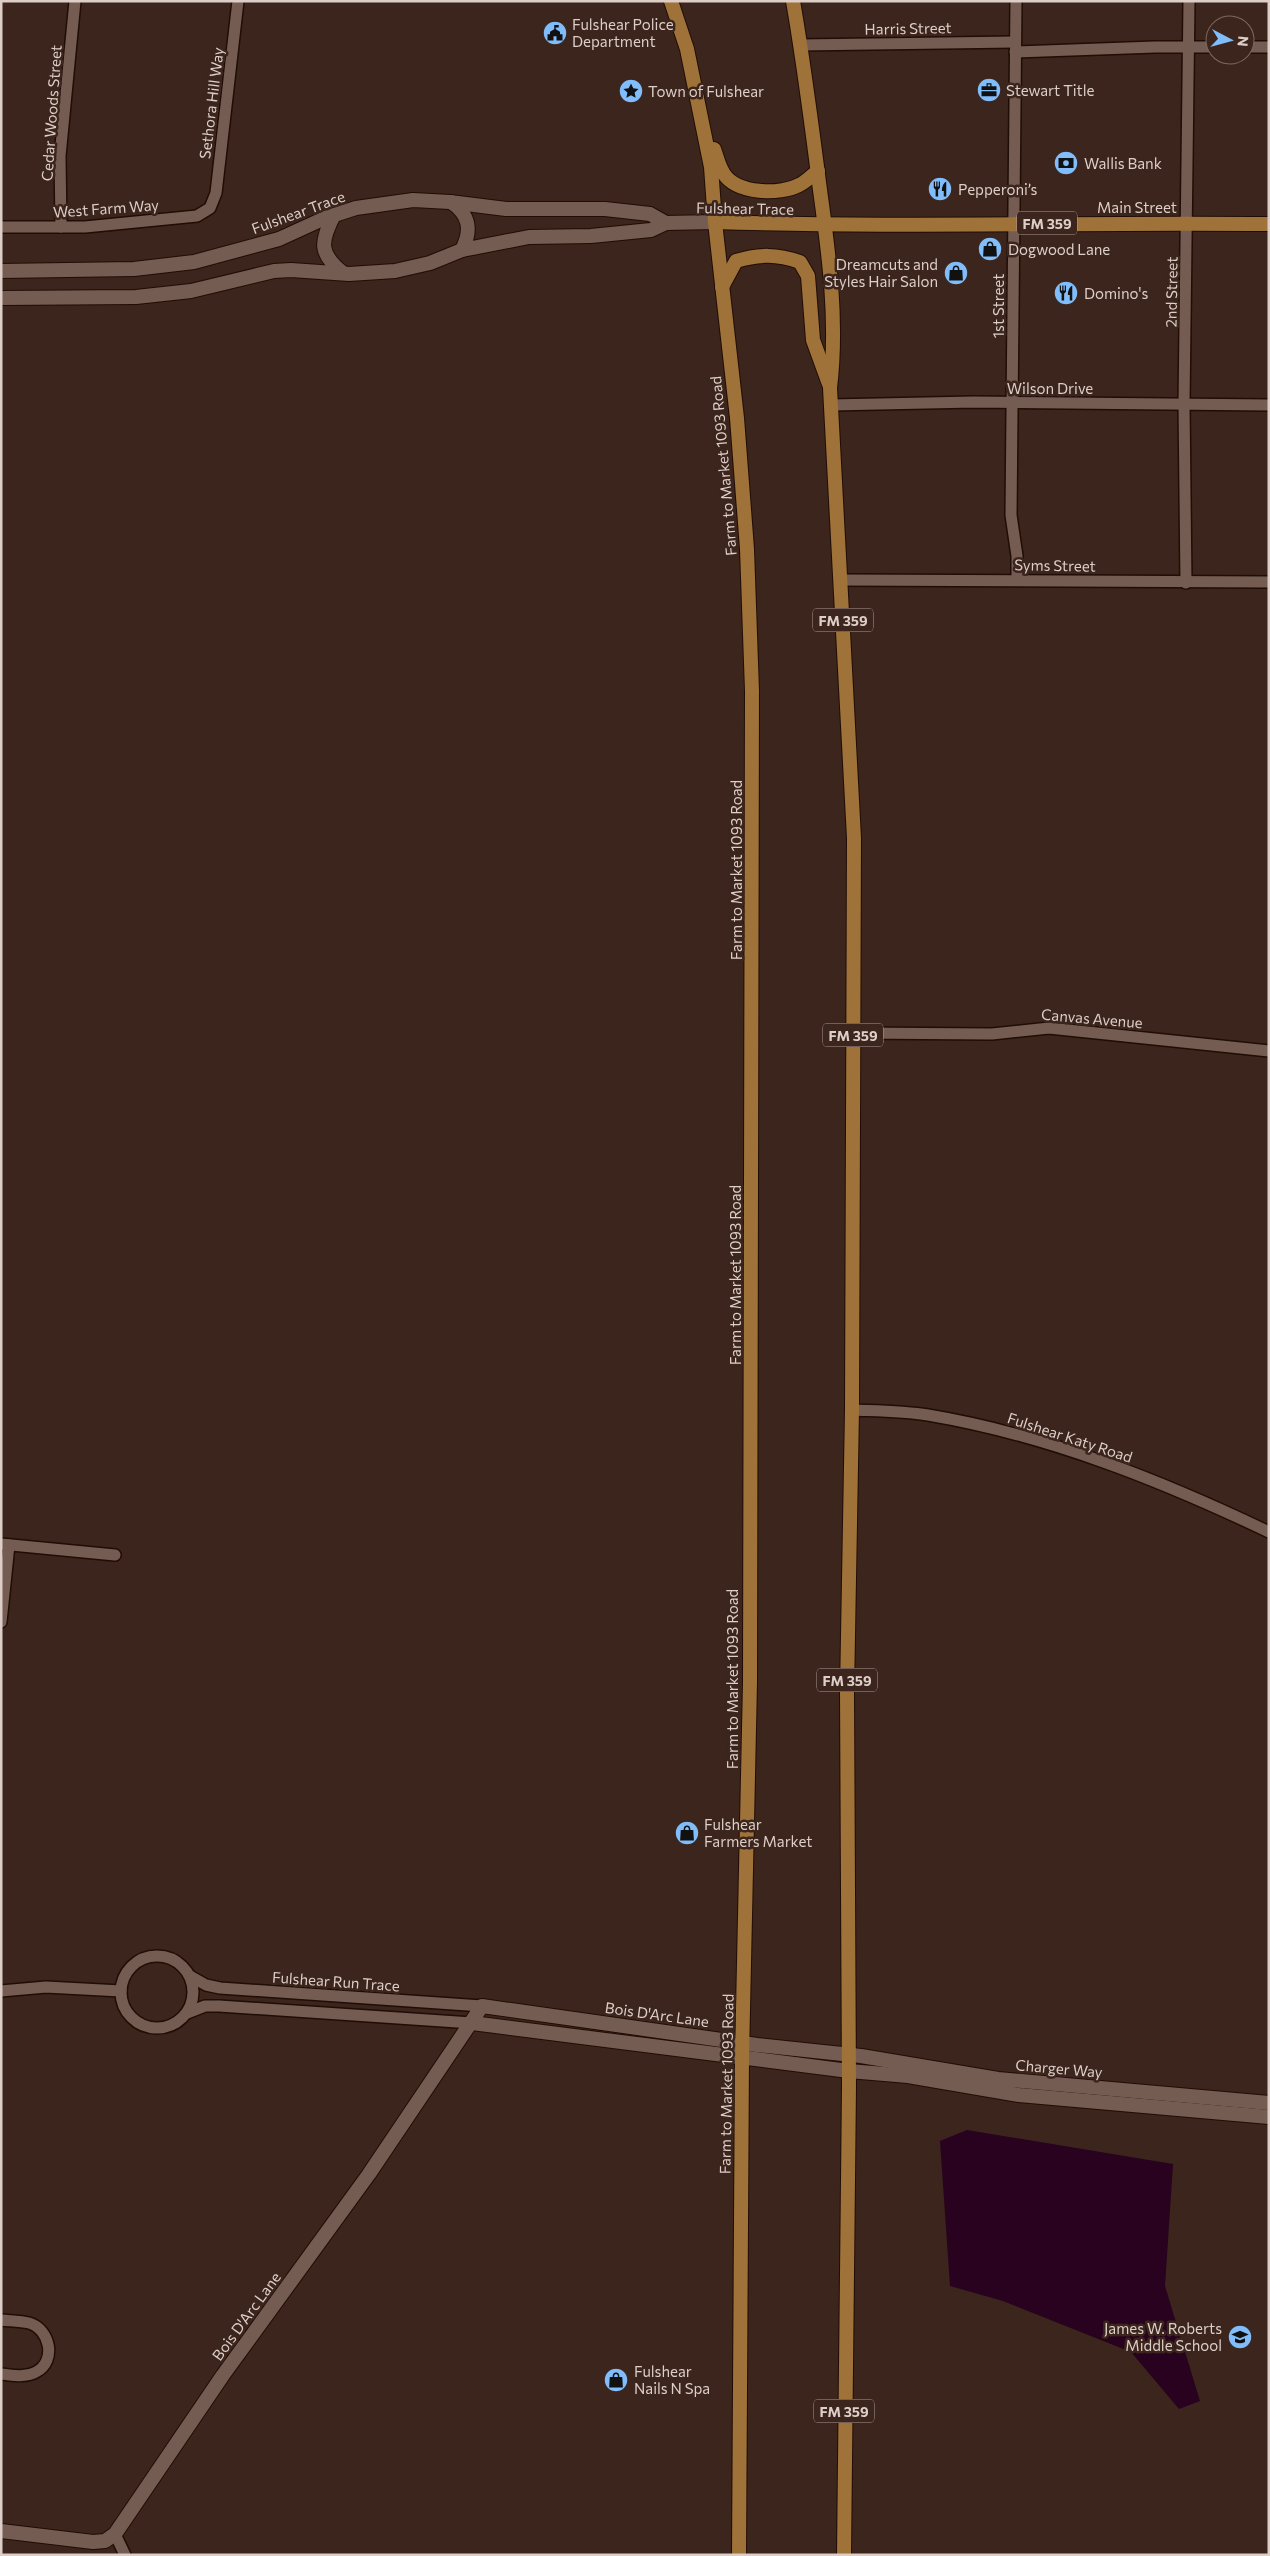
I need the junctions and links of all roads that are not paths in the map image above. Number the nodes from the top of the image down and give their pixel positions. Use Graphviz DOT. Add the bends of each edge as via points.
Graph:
graph roads {
  1 [pos="75,1"];
  2 [pos="238,1"];
  3 [pos="671,1"];
  4 [pos="793,1"];
  5 [pos="1016,1"];
  6 [pos="1189,1"];
  7 [pos="800,45"];
  8 [pos="1015,47"];
  9 [pos="1205,47"];
  10 [pos="1255,47"];
  11 [pos="1269,47"];
  12 [pos="1188,48"];
  13 [pos="702,120"];
  14 [pos="818,171"];
  15 [pos="450,202"];
  16 [pos="210,208"];
  17 [pos="334,215"];
  18 [pos="715,222"];
  19 [pos="666,223"];
  20 [pos="1013,223"];
  21 [pos="1187,224"];
  22 [pos="1269,224"];
  23 [pos="825,226"];
  24 [pos="1,227"];
  25 [pos="61,227"];
  26 [pos="462,250"];
  27 [pos="1,271"];
  28 [pos="343,273"];
  29 [pos="722,287"];
  30 [pos="1,298"];
  31 [pos="830,388"];
  32 [pos="1012,402"];
  33 [pos="1184,404"];
  34 [pos="831,405"];
  35 [pos="1269,405"];
  36 [pos="840,580"];
  37 [pos="1016,580"];
  38 [pos="1269,582"];
  39 [pos="1186,583"];
  40 [pos="853,1033"];
  41 [pos="1269,1051"];
  42 [pos="852,1410"];
  43 [pos="1269,1532"];
  44 [pos="5,1544"];
  45 [pos="114,1555"];
  46 [pos="1,1622"];
  47 [pos="190,1976"];
  48 [pos="1,1991"];
  49 [pos="121,1992"];
  50 [pos="482,2006"];
  51 [pos="188,2013"];
  52 [pos="472,2023"];
  53 [pos="742,2043"];
  54 [pos="848,2055"];
  55 [pos="742,2057"];
  56 [pos="849,2071"];
  57 [pos="1269,2103"];
  58 [pos="1269,2117"];
  59 [pos="1,2320"];
  60 [pos="1,2374"];
  61 [pos="1,2531"];
  62 [pos="115,2534"];
  63 [pos="125,2555"];
  64 [pos="739,2555"];
  65 [pos="844,2555"];
  1 -- 25 [label="street, Cedar Woods Street" via="60,156"];
  2 -- 16 [label="street, Sethora Hill Way" via="216,193"];
  3 -- 13 [label="main road, Farm to Market 1093 Road" via="687,49"];
  4 -- 7 [label="main road"];
  5 -- 8 [label="street, 1st Street"];
  6 -- 12 [label="street, 2nd Street"];
  7 -- 8 [label="street, Harris Street"];
  7 -- 14 [label="main road"];
  8 -- 12 [label="street, Harris Street"];
  8 -- 20 [label="street, 1st Street"];
  9 -- 12 [label="street, Harris Street"];
  10 -- 11 [label="street"];
  12 -- 21 [label="street, 2nd Street"];
  13 -- 14 [label="main road" via="724,174 746,190 785,190 800,185"];
  13 -- 18 [label="main road, Farm to Market 1093 Road" via="711,167"];
  14 -- 23 [label="main road"];
  15 -- 17 [label="street, Fulshear Trace" via="413,200"];
  15 -- 19 [label="street, Fulshear Trace" via="506,210 605,209 650,214"];
  15 -- 26 [label="street" via="467,217 468,238"];
  16 -- 25 [label="street, West Farm Way" via="197,216"];
  17 -- 27 [label="street, Fulshear Trace" via="279,239 194,262 134,269"];
  17 -- 28 [label="street" via="325,232 324,247 328,262"];
  18 -- 19 [label="street, Fulshear Trace"];
  18 -- 23 [label="main road, Fulshear Trace"];
  18 -- 29 [label="main road, Farm to Market 1093 Road"];
  19 -- 26 [label="street, Fulshear Trace" via="650,230 591,236 529,237"];
  20 -- 21 [label="main road, Main Street / FM 359"];
  20 -- 23 [label="main road, Main Street / FM 359"];
  20 -- 32 [label="street, 1st Street"];
  21 -- 22 [label="main road, Main Street / FM 359"];
  21 -- 33 [label="street, 2nd Street"];
  23 -- 31 [label="main road, FM 359" via="834,352"];
  24 -- 25 [label="street, West Farm Way"];
  26 -- 28 [label="street, Fulshear Trace" via="430,263 395,271"];
  28 -- 30 [label="street, Fulshear Trace" via="274,271 220,286 156,296"];
  29 -- 31 [label="main road" via="736,261 758,255 782,256 800,262 808,276 814,340"];
  29 -- 53 [label="main road, Farm to Market 1093 Road" via="747,549 752,691 750,1682"];
  31 -- 34 [label="main road, FM 359"];
  32 -- 33 [label="street, Wilson Drive"];
  32 -- 34 [label="street, Wilson Drive"];
  32 -- 37 [label="street, 1st Street" via="1011,515 1017,556"];
  33 -- 35 [label="street, Wilson Drive"];
  33 -- 39 [label="street, 2nd Street"];
  34 -- 36 [label="main road, FM 359"];
  36 -- 37 [label="street, Syms Street"];
  36 -- 40 [label="main road, FM 359" via="854,838"];
  37 -- 39 [label="street, Syms Street"];
  38 -- 39 [label="street, Syms Street"];
  40 -- 41 [label="street, Canvas Avenue" via="992,1034 1049,1028"];
  40 -- 42 [label="main road, FM 359"];
  42 -- 43 [label="street, Fulshear Katy Road" via="926,1414 999,1429 1066,1449 1194,1496"];
  42 -- 54 [label="main road, FM 359" via="847,1692"];
  44 -- 45 [label="street"];
  44 -- 46 [label="street"];
  47 -- 49 [label="street" via="173,1959 150,1956 129,1969"];
  47 -- 50 [label="street, Fulshear Run Trace" via="220,1988"];
  47 -- 51 [label="street" via="194,1995"];
  48 -- 49 [label="street" via="46,1987"];
  49 -- 51 [label="street" via="126,2011 141,2025 156,2028 172,2026"];
  50 -- 52 [label="street, Bois D'Arc Lane"];
  50 -- 53 [label="street, Bois D'Arc Lane"];
  51 -- 52 [label="street" via="205,2006 219,2006"];
  52 -- 55 [label="street"];
  52 -- 62 [label="street, Bois D'Arc Lane" via="223,2375"];
  53 -- 54 [label="street, Bois D'Arc Lane"];
  53 -- 55 [label="main road, Farm to Market 1093 Road"];
  54 -- 56 [label="main road, FM 359"];
  54 -- 57 [label="street, Charger Way" via="1023,2082"];
  55 -- 56 [label="street"];
  55 -- 64 [label="main road, Farm to Market 1093 Road"];
  56 -- 58 [label="street, Charger Way" via="908,2076 1019,2095"];
  56 -- 65 [label="main road, FM 359"];
  59 -- 60 [label="street" via="29,2323 48,2340 49,2350 46,2362 37,2372 24,2376"];
  61 -- 62 [label="street" via="93,2542 105,2541"];
  62 -- 63 [label="street"];
}
